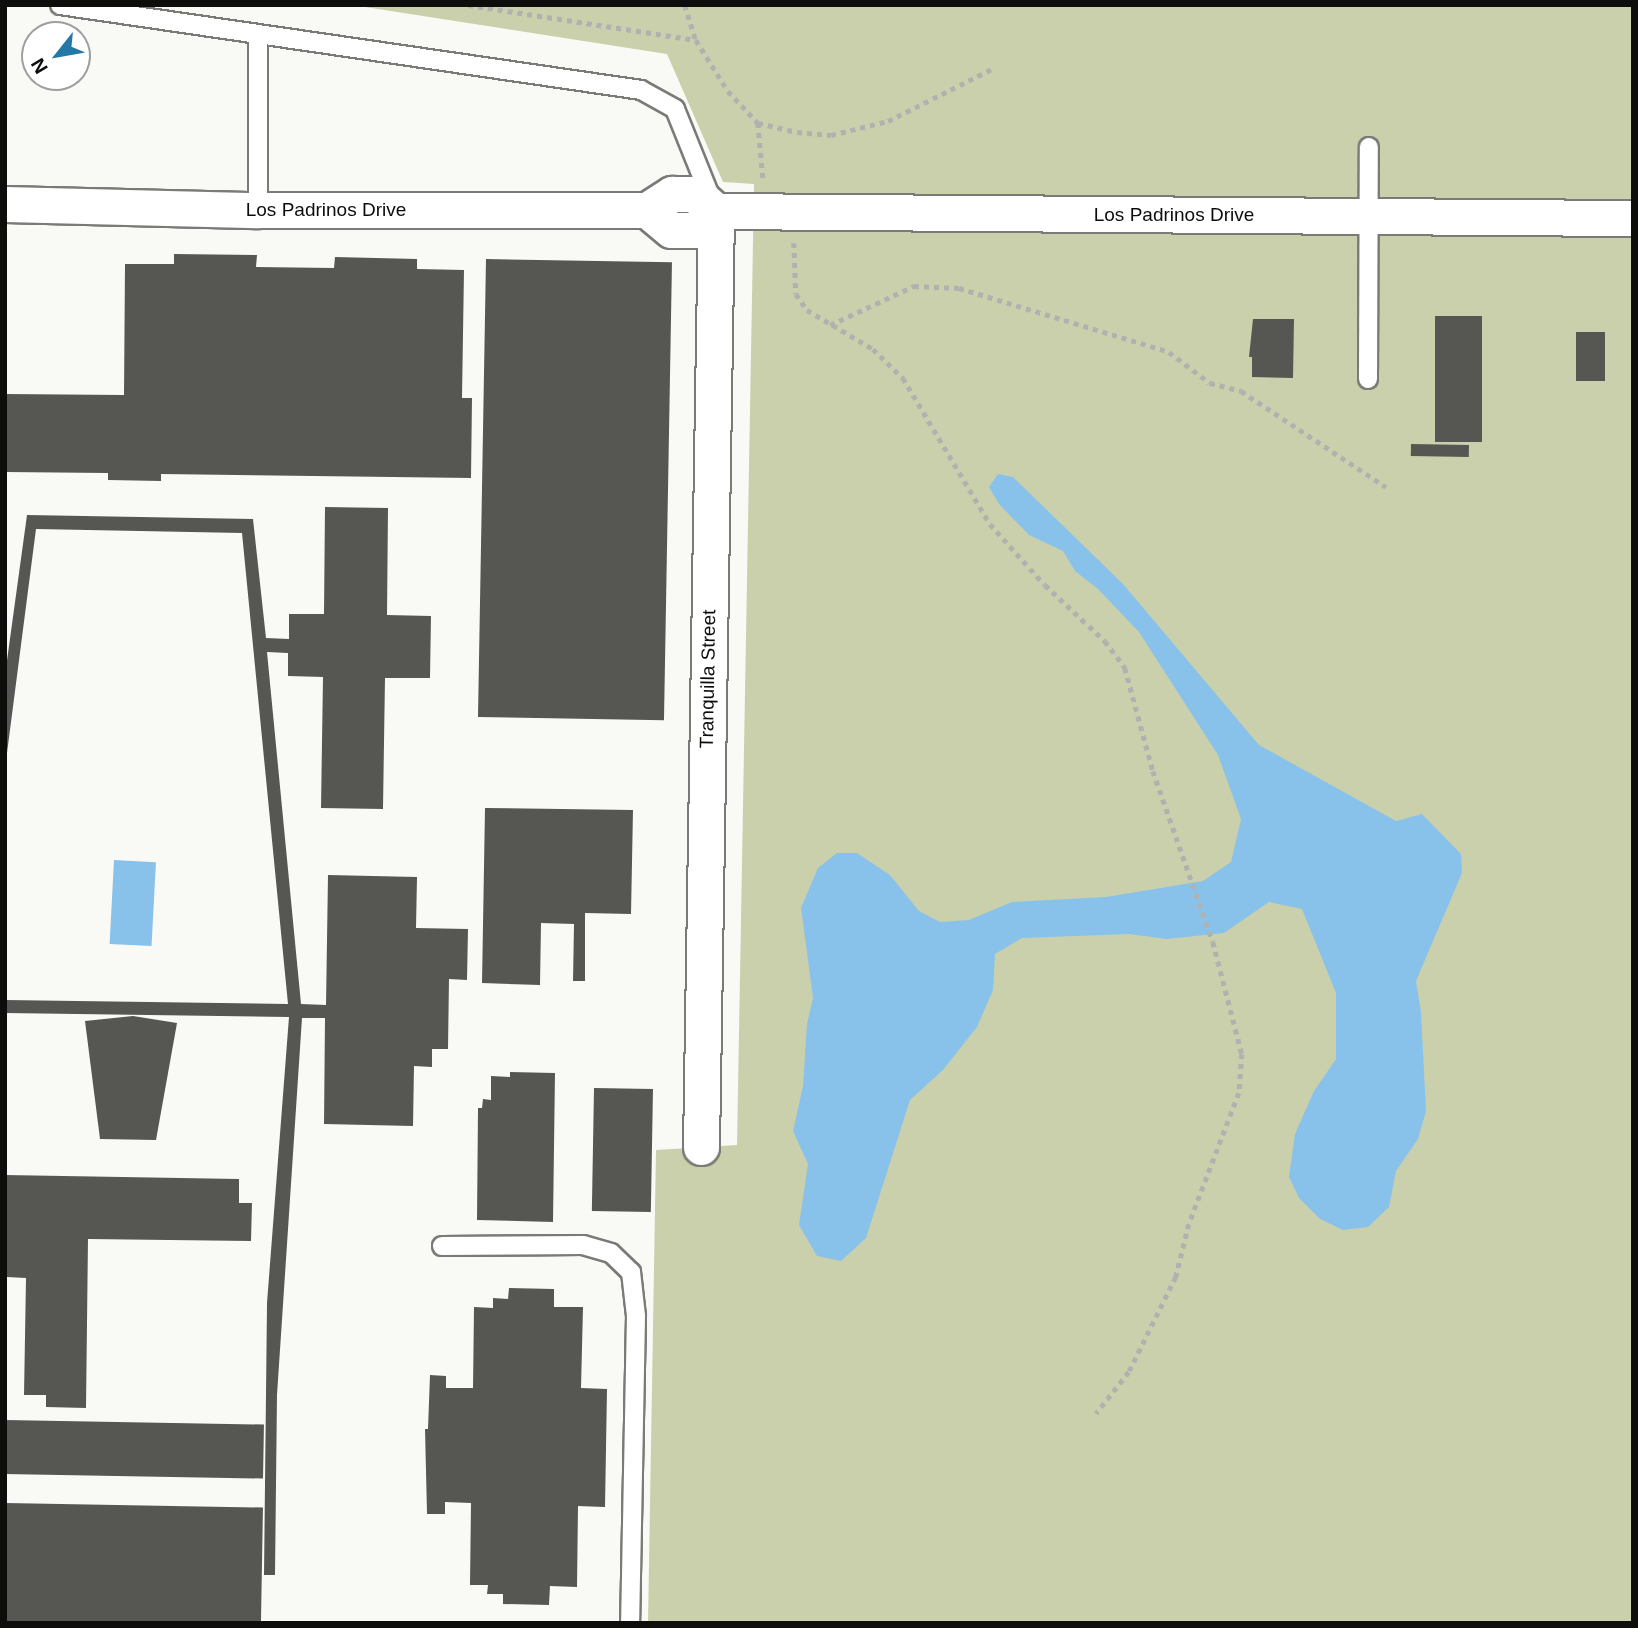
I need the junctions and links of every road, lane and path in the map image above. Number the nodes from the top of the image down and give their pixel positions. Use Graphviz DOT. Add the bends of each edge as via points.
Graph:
graph roads {
  1 [pos="60,5"];
  2 [pos="468,5"];
  3 [pos="685,5"];
  4 [pos="258,36"];
  5 [pos="696,40"];
  6 [pos="992,69"];
  7 [pos="758,123"];
  8 [pos="1368,147"];
  9 [pos="5,204"];
  10 [pos="258,210"];
  11 [pos="716,211"];
  12 [pos="779,212"];
  13 [pos="1369,216"];
  14 [pos="1633,218"];
  15 [pos="829,325"];
  16 [pos="1368,379"];
  17 [pos="1386,487"];
  18 [pos="701,1147"];
  19 [pos="442,1245"];
  20 [pos="1096,1414"];
  21 [pos="630,1623"];
  1 -- 4 [label="lane"];
  2 -- 5 [label="path"];
  3 -- 5 [label="path"];
  4 -- 10 [label="lane"];
  4 -- 11 [label="lane" via="641,90 675,109"];
  5 -- 7 [label="path" via="728,92"];
  6 -- 7 [label="path" via="888,121 831,135"];
  7 -- 12 [label="path" via="764,182"];
  8 -- 13 [label="lane"];
  9 -- 10 [label="street, Los Padrinos Drive"];
  10 -- 11 [label="street, Los Padrinos Drive" via="648,211 672,194 697,194"];
  11 -- 12 [label="street, Los Padrinos Drive"];
  11 -- 18 [label="street, Tranquilla Street"];
  12 -- 13 [label="street, Los Padrinos Drive"];
  12 -- 15 [label="path" via="794,243 796,295 807,310"];
  13 -- 14 [label="street, Los Padrinos Drive"];
  13 -- 16 [label="lane"];
  15 -- 17 [label="path" via="914,286 959,288 1168,352 1210,383 1241,391"];
  15 -- 20 [label="path" via="873,349 903,378 990,524 1045,585 1105,641 1125,668 1153,771 1213,942 1242,1054 1238,1093 1189,1224 1176,1278 1129,1372"];
  19 -- 21 [label="lane" via="583,1245 611,1253 631,1272 636,1316"];
}
